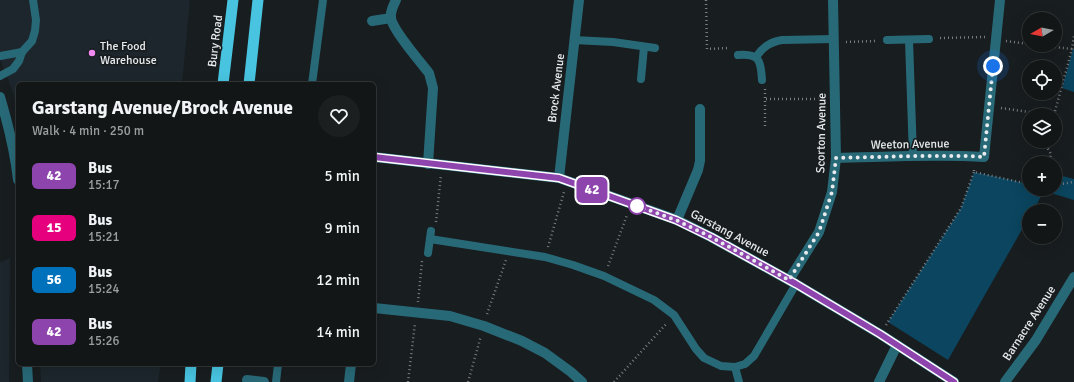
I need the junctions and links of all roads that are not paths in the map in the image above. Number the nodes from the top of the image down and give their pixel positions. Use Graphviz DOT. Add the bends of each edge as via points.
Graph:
graph roads {
  1 [pos="33,0"];
  2 [pos="233,0"];
  3 [pos="258,0"];
  4 [pos="323,0"];
  5 [pos="396,0"];
  6 [pos="579,0"];
  7 [pos="833,0"];
  8 [pos="1000,0"];
  9 [pos="391,18"];
  10 [pos="372,21"];
  11 [pos="929,39"];
  12 [pos="574,40"];
  13 [pos="887,40"];
  14 [pos="910,40"];
  15 [pos="834,41"];
  16 [pos="644,47"];
  17 [pos="655,48"];
  18 [pos="22,52"];
  19 [pos="738,55"];
  20 [pos="0,56"];
  21 [pos="756,57"];
  22 [pos="0,76"];
  23 [pos="641,79"];
  24 [pos="762,80"];
  25 [pos="223,82"];
  26 [pos="249,82"];
  27 [pos="312,82"];
  28 [pos="0,97"];
  29 [pos="700,109"];
  30 [pos="913,156"];
  31 [pos="376,157"];
  32 [pos="836,158"];
  33 [pos="428,164"];
  34 [pos="16,166"];
  35 [pos="563,180"];
  36 [pos="676,220"];
  37 [pos="428,253"];
  38 [pos="1074,277"];
  39 [pos="793,282"];
  40 [pos="376,308"];
  41 [pos="897,345"];
  42 [pos="28,366"];
  43 [pos="192,366"];
  44 [pos="218,366"];
  45 [pos="278,366"];
  46 [pos="351,366"];
  47 [pos="735,367"];
  48 [pos="247,380"];
  49 [pos="28,382"];
  50 [pos="190,382"];
  51 [pos="216,382"];
  52 [pos="264,382"];
  53 [pos="276,382"];
  54 [pos="349,382"];
  55 [pos="582,382"];
  56 [pos="740,382"];
  57 [pos="879,382"];
  58 [pos="954,382"];
  59 [pos="1005,382"];
  1 -- 18 [label="lane" via="35,31 32,41"];
  2 -- 25 [label="highway, Bury Road"];
  3 -- 26 [label="highway"];
  4 -- 27 [label="lane"];
  5 -- 9 [label="street" via="391,10"];
  6 -- 12 [label="street, Brock Avenue"];
  7 -- 15 [label="street, Scorton Avenue"];
  8 -- 30 [label="street, Weeton Avenue" via="984,157"];
  9 -- 10 [label="street"];
  9 -- 33 [label="street" via="394,28 432,80 434,88"];
  11 -- 14 [label="lane"];
  12 -- 16 [label="lane"];
  12 -- 35 [label="street, Brock Avenue"];
  13 -- 14 [label="lane"];
  14 -- 30 [label="lane"];
  15 -- 21 [label="lane" via="774,41 766,45"];
  15 -- 32 [label="street, Scorton Avenue"];
  16 -- 17 [label="lane"];
  16 -- 23 [label="lane"];
  18 -- 20 [label="lane"];
  18 -- 22 [label="lane" via="13,69"];
  19 -- 21 [label="lane" via="750,54"];
  21 -- 24 [label="lane" via="762,67"];
  28 -- 34 [label="street"];
  29 -- 36 [label="street" via="700,161"];
  30 -- 32 [label="street, Weeton Avenue"];
  31 -- 33 [label="street, Garstang Avenue"];
  32 -- 39 [label="street, Scorton Avenue" via="832,192 819,232"];
  33 -- 35 [label="street, Garstang Avenue"];
  35 -- 36 [label="street, Garstang Avenue"];
  36 -- 39 [label="street, Garstang Avenue"];
  37 -- 47 [label="lane" via="431,235 544,257 604,276 654,300 674,315 704,358 721,366"];
  38 -- 59 [label="street, Barnacre Avenue" via="1036,340"];
  39 -- 41 [label="street, Garstang Avenue"];
  39 -- 47 [label="lane" via="754,356 745,364"];
  40 -- 55 [label="street" via="450,316 484,326 545,353"];
  41 -- 57 [label="street"];
  41 -- 58 [label="street, Garstang Avenue"];
  42 -- 49 [label="street"];
  43 -- 50 [label="highway"];
  44 -- 51 [label="highway"];
  45 -- 53 [label="lane"];
  46 -- 54 [label="street"];
  47 -- 56 [label="lane"];
  48 -- 52 [label="street"];
}
